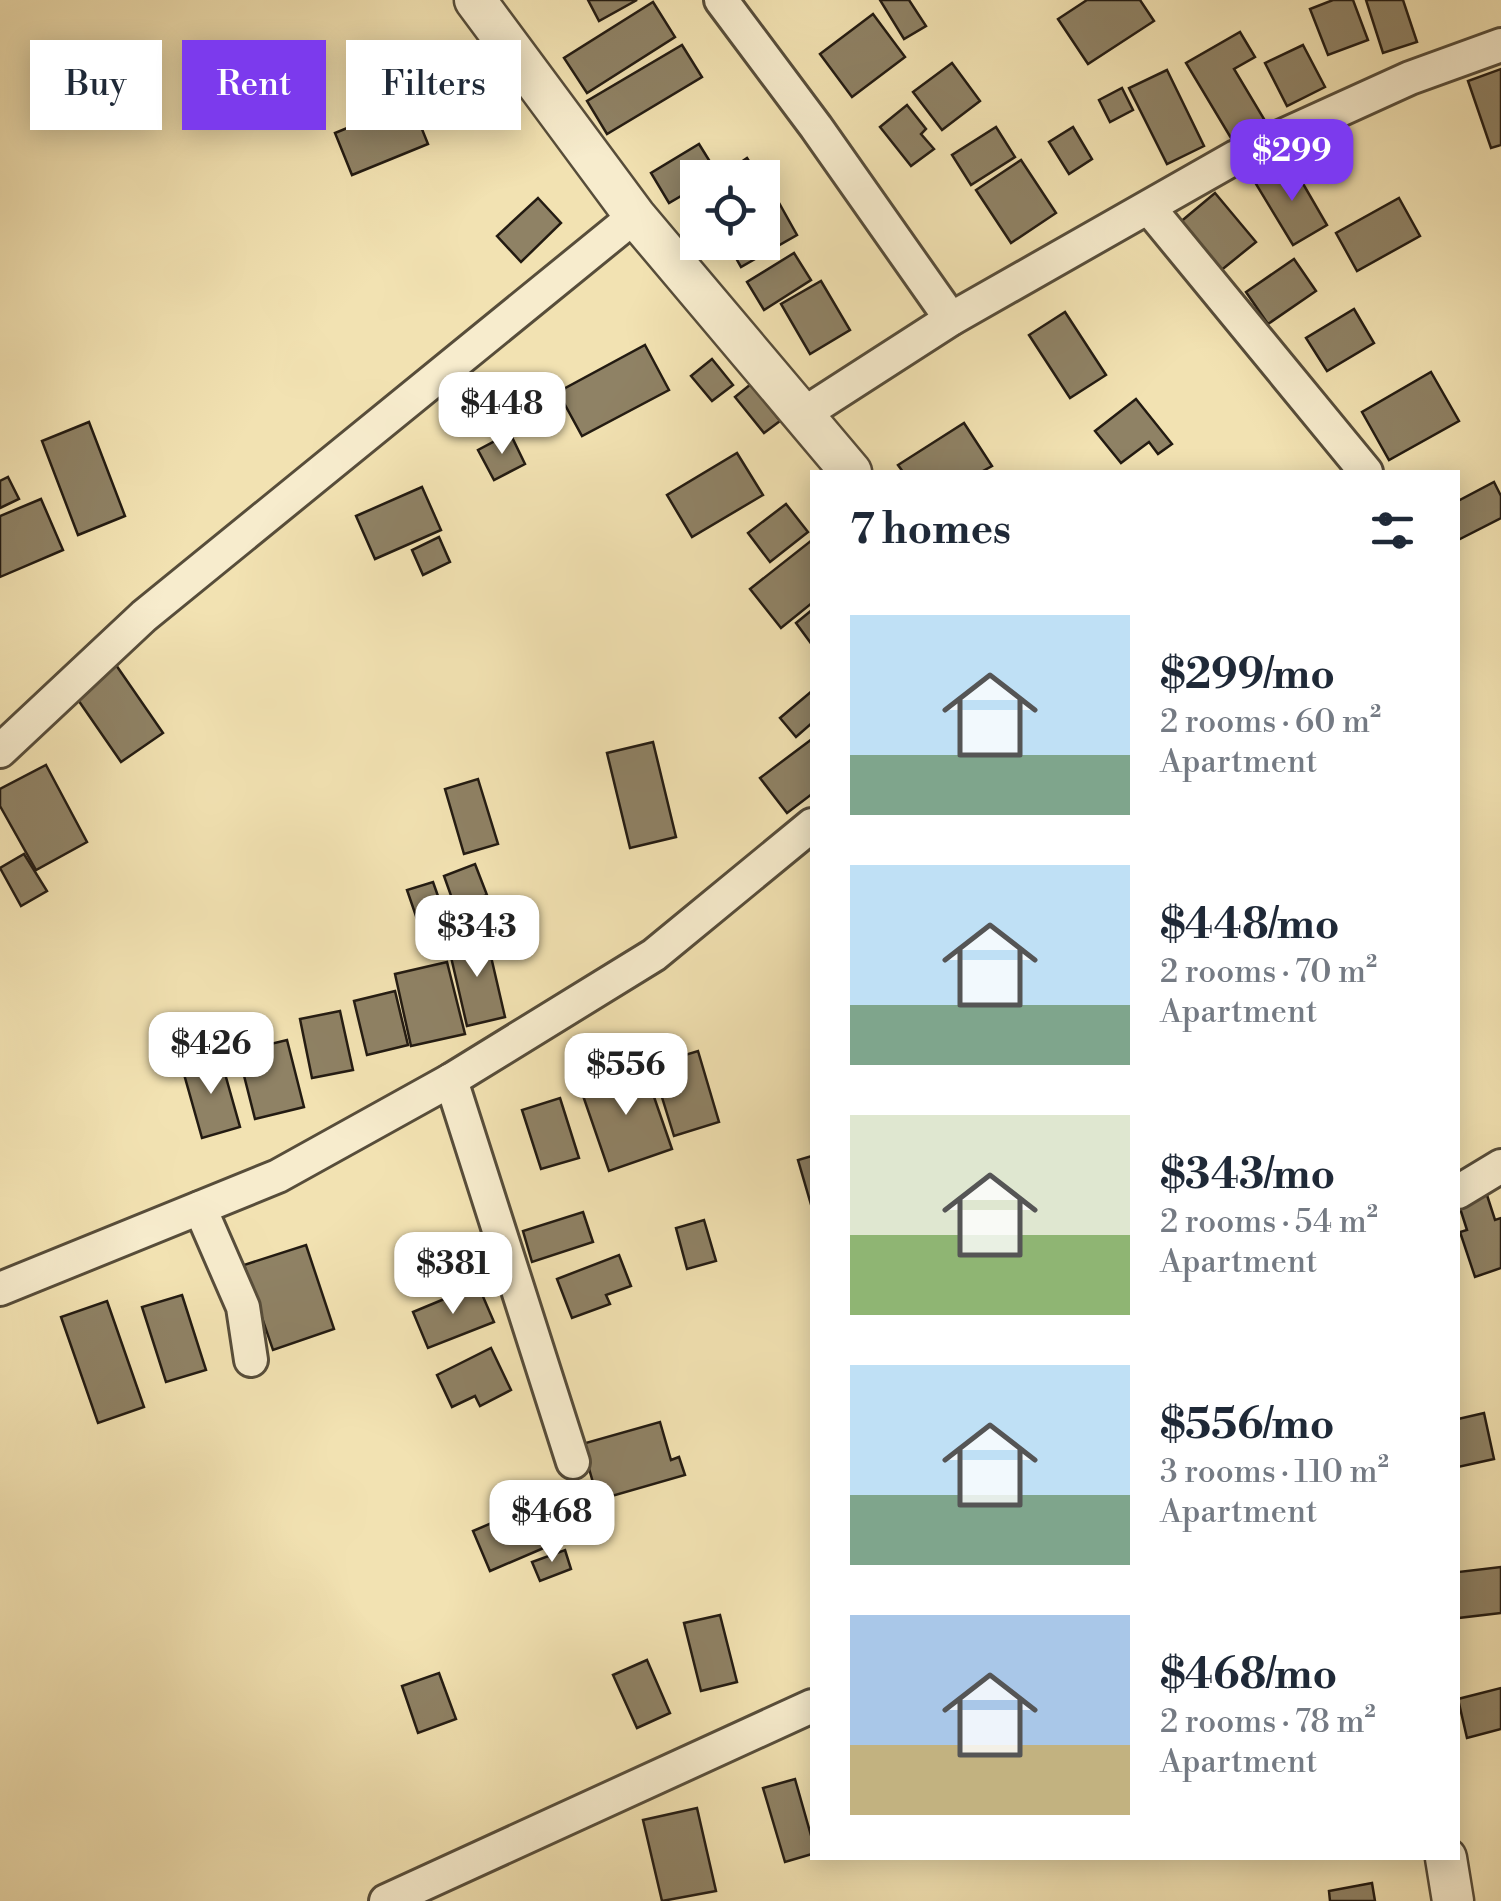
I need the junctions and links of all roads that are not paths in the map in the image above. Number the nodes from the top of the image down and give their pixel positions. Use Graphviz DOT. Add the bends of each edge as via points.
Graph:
graph roads {
  1 [pos="475,0"];
  2 [pos="721,0"];
  3 [pos="1501,45"];
  4 [pos="1149,208"];
  5 [pos="635,216"];
  6 [pos="951,320"];
  7 [pos="802,415"];
  8 [pos="848,470"];
  9 [pos="1364,470"];
  10 [pos="0,751"];
  11 [pos="810,827"];
  12 [pos="451,1080"];
  13 [pos="1501,1166"];
  14 [pos="1460,1191"];
  15 [pos="200,1208"];
  16 [pos="0,1289"];
  17 [pos="250,1360"];
  18 [pos="573,1462"];
  19 [pos="810,1707"];
  20 [pos="1446,1860"];
  21 [pos="386,1901"];
  22 [pos="1454,1901"];
  1 -- 5 [label="street"];
  2 -- 6 [label="street"];
  3 -- 4 [label="street" via="1410,78 1236,157"];
  4 -- 6 [label="street"];
  4 -- 9 [label="street"];
  5 -- 7 [label="street"];
  5 -- 10 [label="street" via="144,616"];
  6 -- 7 [label="street"];
  7 -- 8 [label="street"];
  11 -- 12 [label="street" via="654,955"];
  12 -- 15 [label="street" via="278,1176"];
  12 -- 18 [label="street"];
  13 -- 14 [label="street"];
  15 -- 16 [label="street"];
  15 -- 17 [label="street" via="243,1308"];
  19 -- 21 [label="street"];
  20 -- 22 [label="street"];
}
